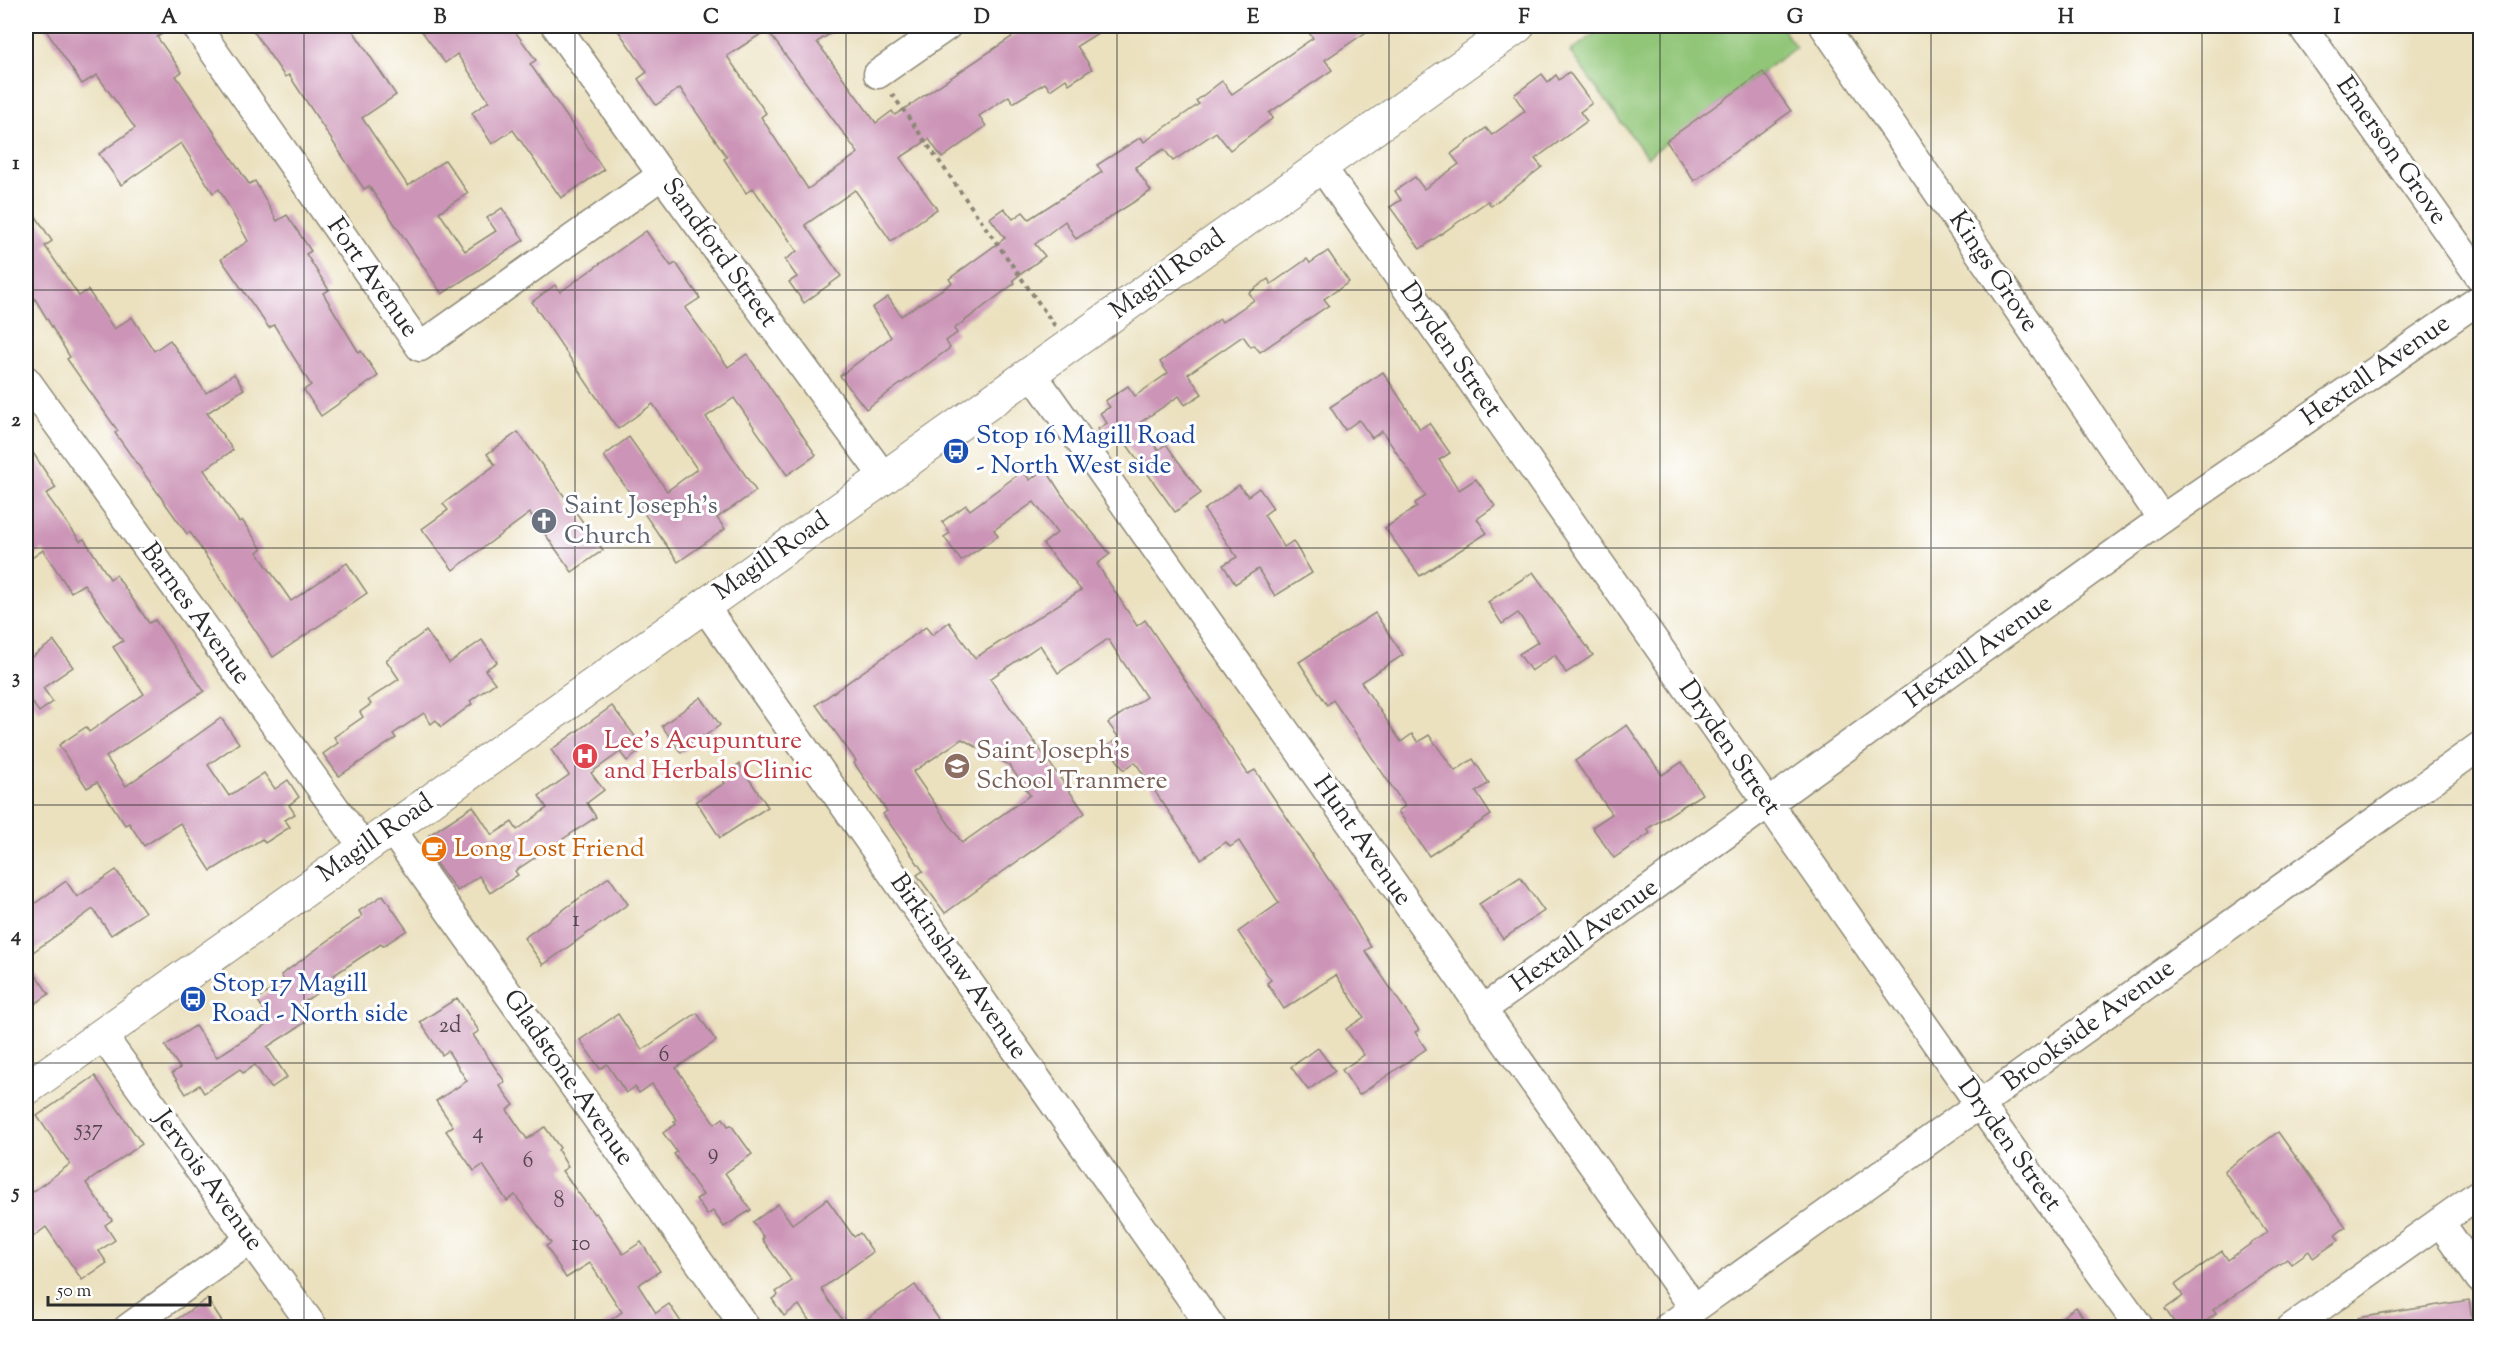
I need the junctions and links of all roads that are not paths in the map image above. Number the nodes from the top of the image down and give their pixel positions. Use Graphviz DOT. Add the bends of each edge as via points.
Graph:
graph roads {
  1 [pos="196,26"];
  2 [pos="556,26"];
  3 [pos="947,26"];
  4 [pos="1518,26"];
  5 [pos="1824,26"];
  6 [pos="2302,26"];
  7 [pos="878,74"];
  8 [pos="1321,166"];
  9 [pos="662,175"];
  10 [pos="2481,277"];
  11 [pos="2481,299"];
  12 [pos="1031,372"];
  13 [pos="26,381"];
  14 [pos="884,477"];
  15 [pos="2162,519"];
  16 [pos="704,606"];
  17 [pos="2481,746"];
  18 [pos="1769,804"];
  19 [pos="391,829"];
  20 [pos="364,848"];
  21 [pos="1482,1011"];
  22 [pos="102,1035"];
  23 [pos="26,1089"];
  24 [pos="1980,1104"];
  25 [pos="2481,1193"];
  26 [pos="2440,1222"];
  27 [pos="250,1239"];
  28 [pos="2481,1279"];
  29 [pos="1694,1308"];
  30 [pos="128,1328"];
  31 [pos="314,1328"];
  32 [pos="746,1328"];
  33 [pos="1212,1328"];
  34 [pos="1667,1328"];
  35 [pos="2140,1328"];
  36 [pos="2292,1328"];
  1 -- 9 [label="street, Fort Avenue" via="420,347"];
  2 -- 9 [label="street, Sandford Street"];
  3 -- 7 [label="street"];
  4 -- 8 [label="main road, Magill Road"];
  5 -- 15 [label="street, Kings Grove"];
  6 -- 10 [label="street, Emerson Grove"];
  8 -- 12 [label="main road, Magill Road"];
  8 -- 18 [label="street, Dryden Street"];
  9 -- 14 [label="street, Sandford Street"];
  11 -- 15 [label="street, Hextall Avenue"];
  12 -- 14 [label="main road, Magill Road"];
  12 -- 21 [label="street, Hunt Avenue"];
  13 -- 20 [label="street, Barnes Avenue"];
  14 -- 16 [label="main road, Magill Road"];
  15 -- 18 [label="street, Hextall Avenue"];
  16 -- 19 [label="main road, Magill Road"];
  16 -- 33 [label="street, Birkinshaw Avenue"];
  17 -- 24 [label="street, Brookside Avenue"];
  18 -- 21 [label="street, Hextall Avenue"];
  18 -- 24 [label="street, Dryden Street"];
  19 -- 20 [label="main road, Magill Road"];
  19 -- 32 [label="street, Gladstone Avenue"];
  20 -- 22 [label="main road, Magill Road"];
  21 -- 29 [label="street, Hunt Avenue"];
  22 -- 23 [label="main road, Magill Road"];
  22 -- 27 [label="street, Jervois Avenue"];
  24 -- 29 [label="street, Brookside Avenue"];
  24 -- 35 [label="street, Dryden Street"];
  25 -- 26 [label="street"];
  26 -- 28 [label="street"];
  26 -- 36 [label="street"];
  27 -- 30 [label="street"];
  27 -- 31 [label="street, Jervois Avenue"];
  29 -- 34 [label="street, Brookside Avenue"];
}
